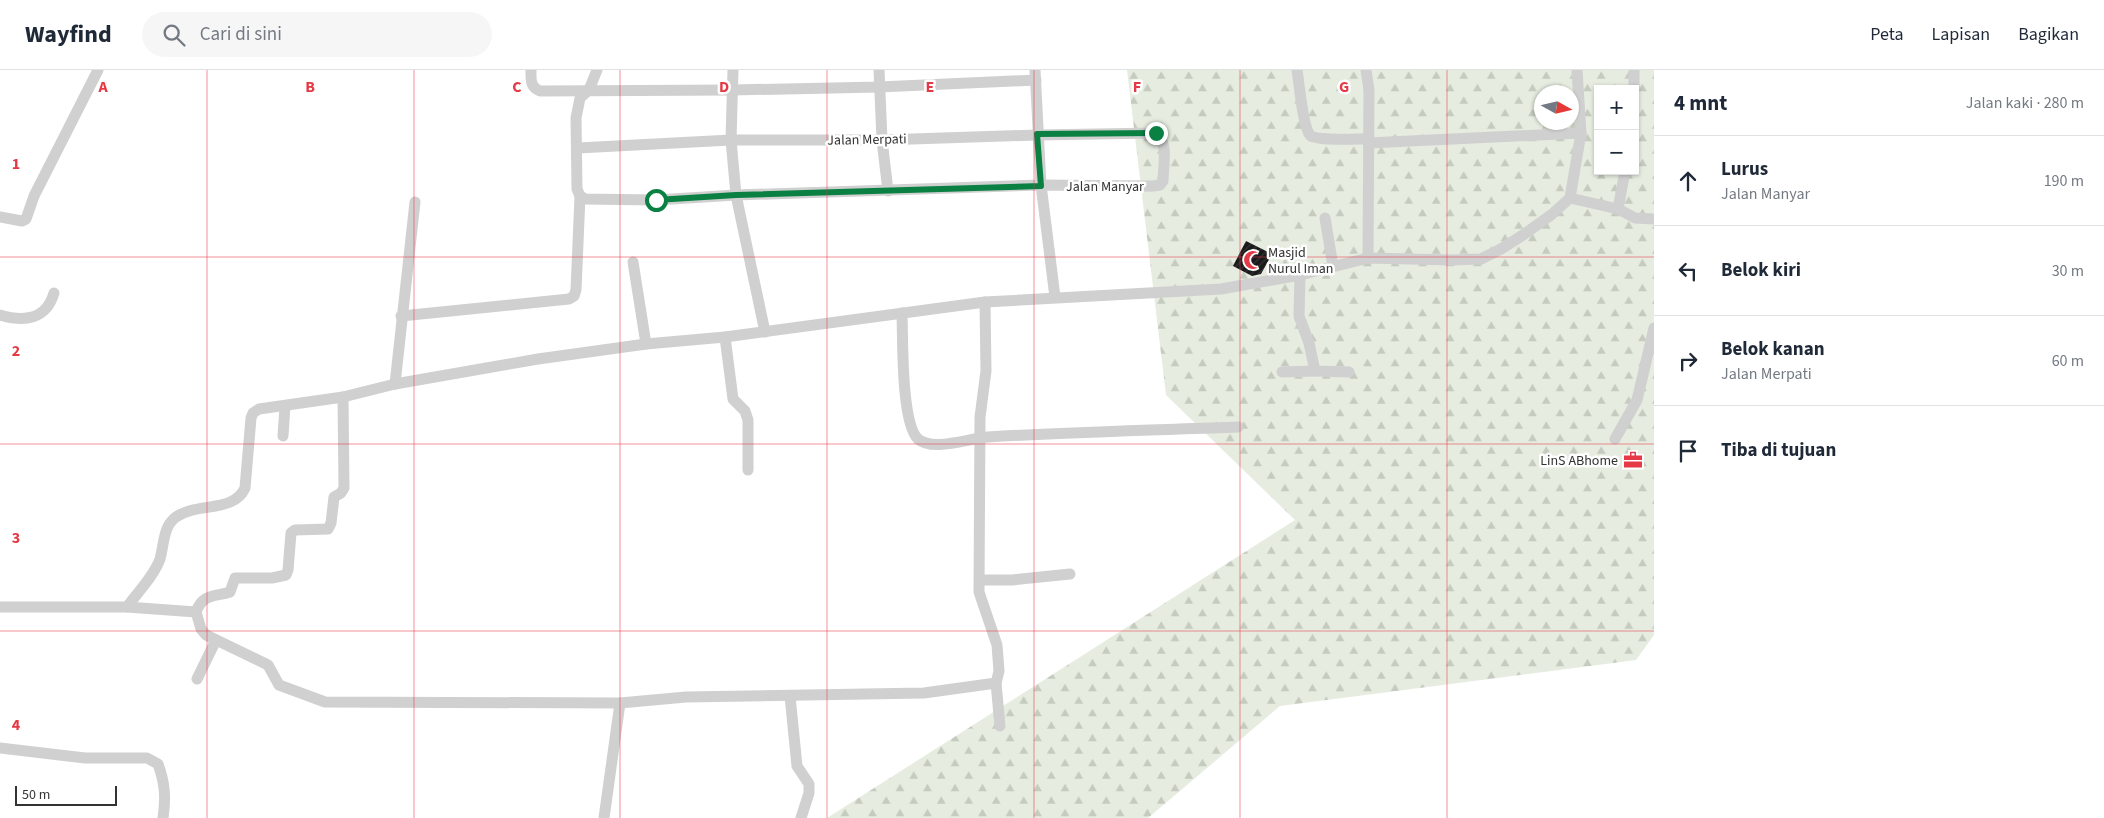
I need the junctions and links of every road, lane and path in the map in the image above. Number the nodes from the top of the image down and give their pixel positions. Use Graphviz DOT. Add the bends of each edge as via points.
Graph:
graph roads {
  1 [pos="98,70"];
  2 [pos="531,70"];
  3 [pos="597,70"];
  4 [pos="733,70"];
  5 [pos="879,70"];
  6 [pos="1297,70"];
  7 [pos="1366,70"];
  8 [pos="1577,70"];
  9 [pos="1634,70"];
  10 [pos="1036,75"];
  11 [pos="1634,85"];
  12 [pos="879,87"];
  13 [pos="589,90"];
  14 [pos="732,90"];
  15 [pos="1581,133"];
  16 [pos="1037,134"];
  17 [pos="731,140"];
  18 [pos="882,140"];
  19 [pos="1368,141"];
  20 [pos="578,148"];
  21 [pos="1624,175"];
  22 [pos="1041,186"];
  23 [pos="1153,186"];
  24 [pos="888,191"];
  25 [pos="736,195"];
  26 [pos="580,196"];
  27 [pos="1570,198"];
  28 [pos="416,202"];
  29 [pos="1618,209"];
  30 [pos="0,217"];
  31 [pos="1325,218"];
  32 [pos="1654,219"];
  33 [pos="1368,258"];
  34 [pos="633,262"];
  35 [pos="1333,266"];
  36 [pos="1300,275"];
  37 [pos="54,293"];
  38 [pos="1054,297"];
  39 [pos="985,302"];
  40 [pos="902,313"];
  41 [pos="0,315"];
  42 [pos="401,316"];
  43 [pos="1654,328"];
  44 [pos="765,332"];
  45 [pos="725,337"];
  46 [pos="646,344"];
  47 [pos="1315,371"];
  48 [pos="1282,372"];
  49 [pos="1349,372"];
  50 [pos="395,384"];
  51 [pos="343,398"];
  52 [pos="285,406"];
  53 [pos="1238,427"];
  54 [pos="283,436"];
  55 [pos="980,437"];
  56 [pos="1615,439"];
  57 [pos="748,470"];
  58 [pos="1070,574"];
  59 [pos="981,580"];
  60 [pos="0,607"];
  61 [pos="127,607"];
  62 [pos="196,612"];
  63 [pos="216,640"];
  64 [pos="197,679"];
  65 [pos="996,683"];
  66 [pos="790,696"];
  67 [pos="620,703"];
  68 [pos="1000,726"];
  69 [pos="0,748"];
  70 [pos="163,818"];
  71 [pos="604,818"];
  72 [pos="801,818"];
  1 -- 30 [label="street" via="34,196 26,219"];
  2 -- 13 [label="street" via="534,89"];
  3 -- 13 [label="street"];
  4 -- 14 [label="street"];
  5 -- 12 [label="street"];
  6 -- 19 [label="street" via="1304,121 1309,134"];
  7 -- 19 [label="street"];
  8 -- 15 [label="street"];
  9 -- 11 [label="street"];
  10 -- 12 [label="street"];
  10 -- 16 [label="street"];
  12 -- 14 [label="street"];
  12 -- 18 [label="street"];
  13 -- 14 [label="street"];
  13 -- 20 [label="street" via="580,98 578,107"];
  14 -- 17 [label="street"];
  15 -- 19 [label="street"];
  15 -- 27 [label="street"];
  16 -- 18 [label="street, Jalan Merpati"];
  16 -- 22 [label="street"];
  16 -- 23 [label="street, Jalan Merpati" via="1156,133 1164,142 1163,181"];
  17 -- 18 [label="street, Jalan Merpati"];
  17 -- 20 [label="street, Jalan Merpati"];
  17 -- 25 [label="street"];
  18 -- 24 [label="street"];
  19 -- 33 [label="street"];
  20 -- 26 [label="street" via="577,189"];
  21 -- 29 [label="street"];
  22 -- 23 [label="street, Jalan Manyar"];
  22 -- 24 [label="street, Jalan Manyar"];
  22 -- 38 [label="street"];
  24 -- 25 [label="street, Jalan Manyar"];
  25 -- 26 [label="street, Jalan Manyar" via="656,200 585,199"];
  25 -- 44 [label="street"];
  26 -- 42 [label="street" via="574,296"];
  27 -- 29 [label="street"];
  27 -- 33 [label="street" via="1523,236 1480,259"];
  28 -- 42 [label="street"];
  29 -- 32 [label="street" via="1635,218"];
  31 -- 35 [label="street"];
  33 -- 35 [label="street"];
  34 -- 46 [label="street"];
  35 -- 36 [label="street"];
  36 -- 38 [label="street" via="1221,289"];
  36 -- 47 [label="street" via="1299,316"];
  37 -- 41 [label="street" via="46,310 33,317 21,319"];
  38 -- 39 [label="street"];
  39 -- 40 [label="street"];
  39 -- 55 [label="street" via="986,372"];
  40 -- 44 [label="street"];
  40 -- 55 [label="street" via="907,409 912,431 919,440 932,445"];
  42 -- 50 [label="street"];
  43 -- 56 [label="street" via="1636,400"];
  44 -- 45 [label="street"];
  45 -- 46 [label="street"];
  45 -- 57 [label="street" via="733,399 748,420"];
  46 -- 50 [label="street" via="538,358"];
  47 -- 48 [label="street"];
  47 -- 49 [label="street"];
  50 -- 51 [label="street"];
  51 -- 52 [label="street"];
  51 -- 62 [label="street" via="344,488 334,497 328,529 295,530 291,533 286,575 235,578 230,592 214,594 199,603"];
  52 -- 54 [label="street"];
  52 -- 61 [label="street" via="259,409 251,418 242,494 228,504 201,507 176,517 169,524 156,567"];
  53 -- 55 [label="street"];
  55 -- 59 [label="street"];
  58 -- 59 [label="street"];
  59 -- 65 [label="street" via="982,603 997,645 999,671"];
  60 -- 61 [label="street"];
  61 -- 62 [label="street"];
  62 -- 63 [label="street" via="203,633"];
  63 -- 64 [label="street"];
  63 -- 67 [label="street" via="268,665 279,686 325,702"];
  65 -- 66 [label="street" via="924,693"];
  65 -- 68 [label="street"];
  66 -- 67 [label="street" via="686,697"];
  66 -- 72 [label="street" via="797,766 810,784"];
  67 -- 71 [label="street"];
  69 -- 70 [label="street" via="85,758 147,758 158,764 163,778 166,798"];
}
